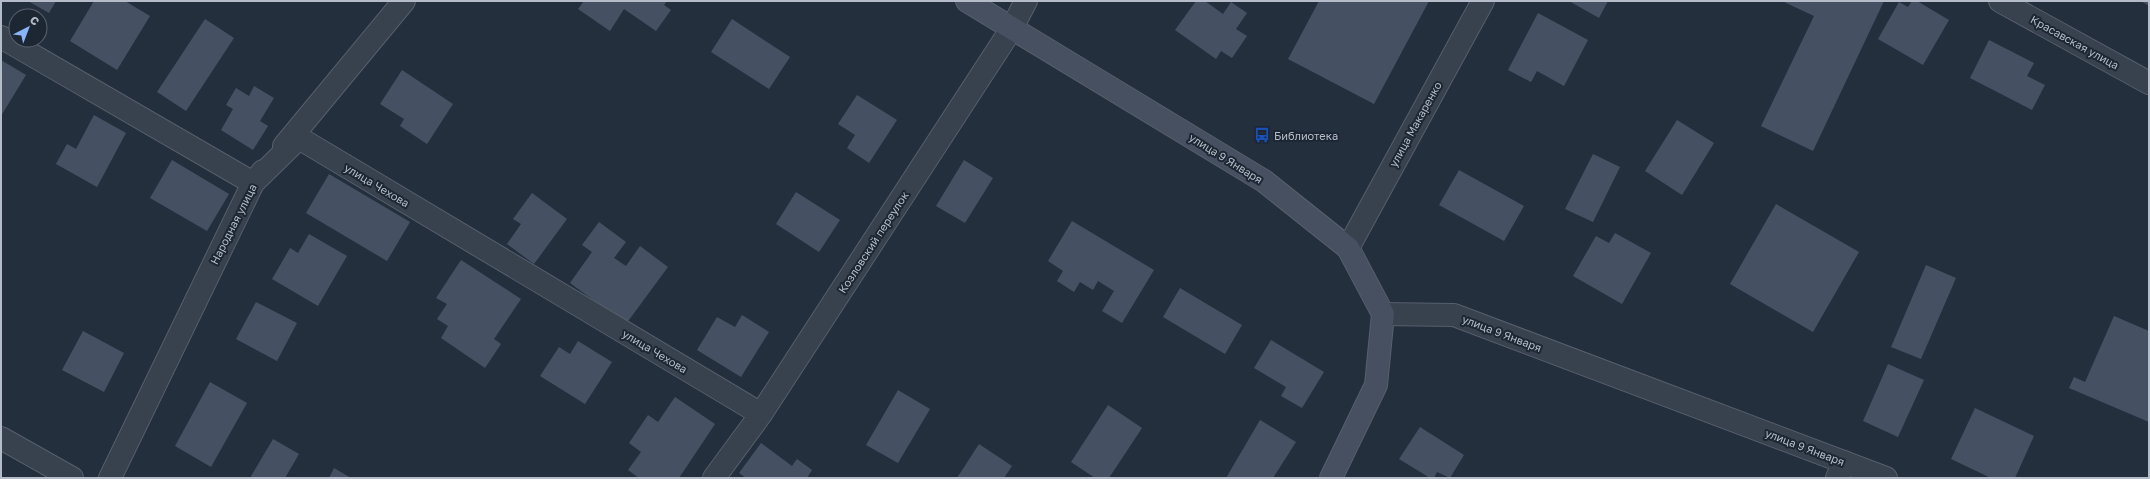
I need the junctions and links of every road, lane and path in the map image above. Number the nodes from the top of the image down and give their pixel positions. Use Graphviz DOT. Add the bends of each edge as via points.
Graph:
graph roads {
  1 [pos="404,1"];
  2 [pos="967,1"];
  3 [pos="1026,1"];
  4 [pos="1483,1"];
  5 [pos="2000,1"];
  6 [pos="1012,28"];
  7 [pos="1,37"];
  8 [pos="2149,83"];
  9 [pos="253,183"];
  10 [pos="1348,248"];
  11 [pos="1383,314"];
  12 [pos="761,414"];
  13 [pos="1,438"];
  14 [pos="1840,470"];
  15 [pos="72,478"];
  16 [pos="110,478"];
  17 [pos="714,478"];
  18 [pos="1331,478"];
  19 [pos="1886,478"];
  1 -- 9 [label="street, Народная улица"];
  2 -- 6 [label="main road, улица 9 Января"];
  3 -- 6 [label="street, Козловский переулок"];
  4 -- 10 [label="street, улица Макаренко"];
  5 -- 8 [label="street, Красавская улица"];
  6 -- 10 [label="main road, улица 9 Января" via="1264,181"];
  6 -- 12 [label="street, Козловский переулок"];
  7 -- 9 [label="street"];
  9 -- 12 [label="street, улица Чехова" via="299,138"];
  9 -- 16 [label="street, Народная улица"];
  10 -- 11 [label="main road, улица 9 Января"];
  11 -- 14 [label="street, улица 9 Января" via="1454,315"];
  11 -- 18 [label="main road" via="1376,386"];
  12 -- 17 [label="street, Козловский переулок"];
  13 -- 15 [label="street"];
  14 -- 19 [label="street, улица 9 Января"];
}
